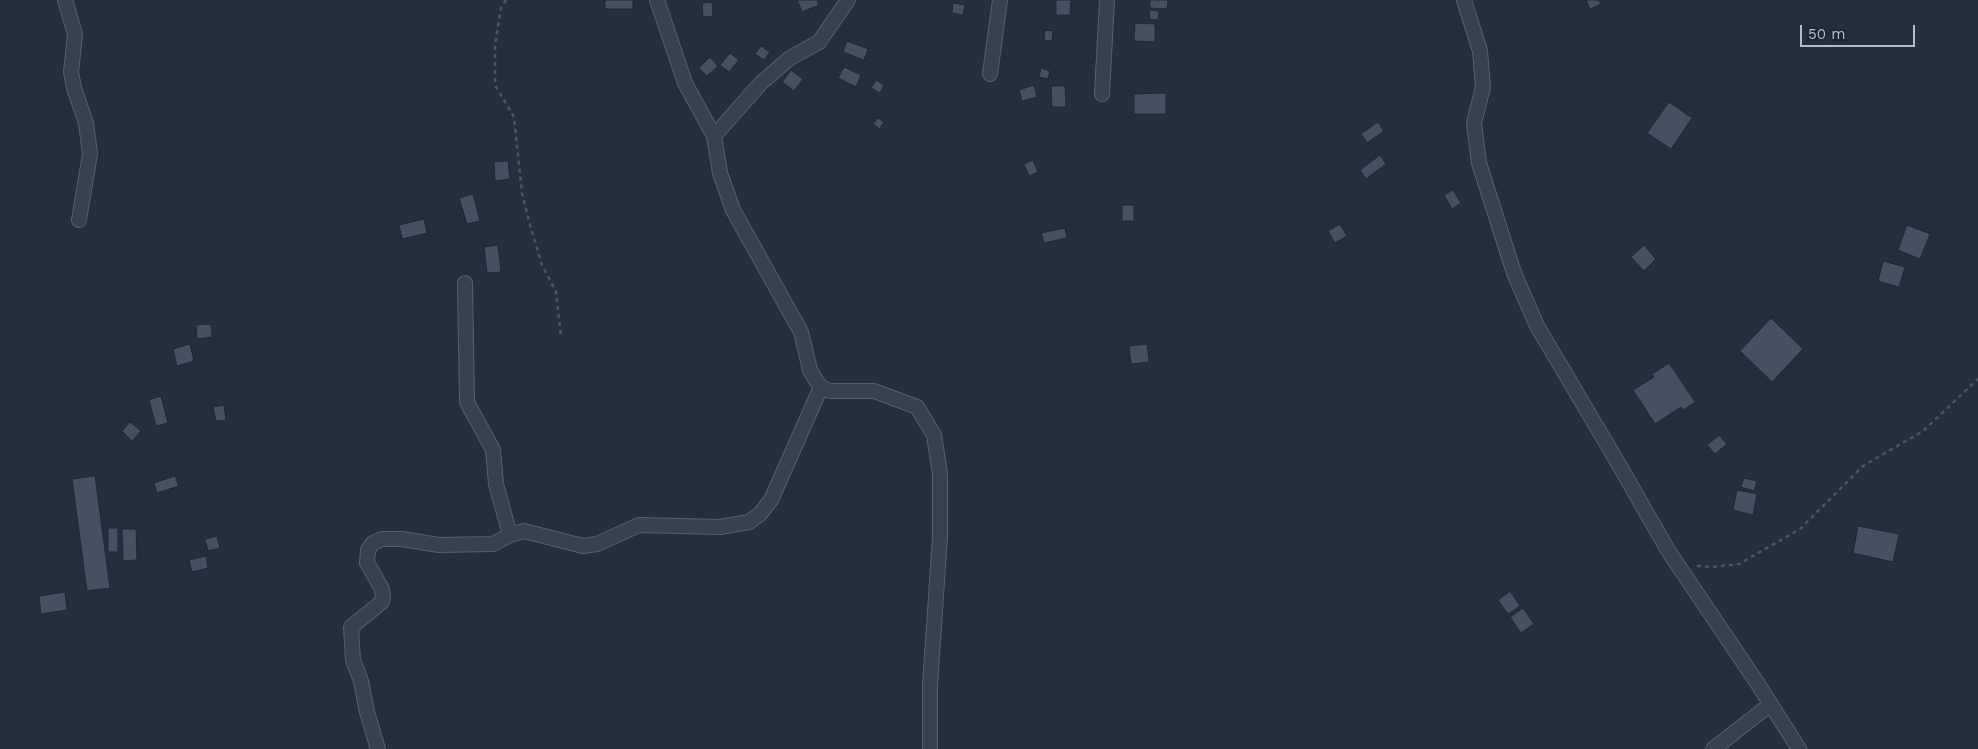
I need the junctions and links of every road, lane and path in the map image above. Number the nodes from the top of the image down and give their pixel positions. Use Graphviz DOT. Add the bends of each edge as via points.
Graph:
graph roads {
  1 [pos="65,0"];
  2 [pos="506,0"];
  3 [pos="657,0"];
  4 [pos="848,0"];
  5 [pos="1000,0"];
  6 [pos="1107,0"];
  7 [pos="1464,0"];
  8 [pos="990,74"];
  9 [pos="1102,94"];
  10 [pos="714,136"];
  11 [pos="79,220"];
  12 [pos="465,283"];
  13 [pos="561,337"];
  14 [pos="1978,379"];
  15 [pos="821,387"];
  16 [pos="510,535"];
  17 [pos="1692,566"];
  18 [pos="1771,704"];
  19 [pos="378,749"];
  20 [pos="930,749"];
  21 [pos="1713,749"];
  22 [pos="1799,749"];
  1 -- 11 [label="street" via="75,34 71,72 86,123 90,154"];
  2 -- 13 [label="path" via="501,8 495,45 495,85 514,117 522,193 542,265 556,292"];
  3 -- 10 [label="street" via="685,83"];
  4 -- 10 [label="street" via="819,42 790,58 761,83"];
  5 -- 8 [label="street"];
  6 -- 9 [label="street"];
  7 -- 18 [label="street" via="1480,51 1483,87 1474,123 1479,164 1514,273 1536,326 1669,552"];
  10 -- 15 [label="street" via="720,173 733,210 801,332 810,370"];
  12 -- 16 [label="street" via="468,402 492,450 496,484"];
  14 -- 17 [label="path" via="1924,431 1863,466 1800,529 1739,564 1712,568"];
  15 -- 16 [label="street" via="771,500 749,522 720,527 638,526 597,544 583,546 524,531"];
  15 -- 20 [label="street" via="830,391 874,391 917,407 934,435 940,474 940,537 930,685"];
  16 -- 19 [label="street" via="493,544 462,545 382,539 368,550 367,563 382,590 382,602 350,627 353,660"];
  18 -- 21 [label="street"];
  18 -- 22 [label="street"];
}
